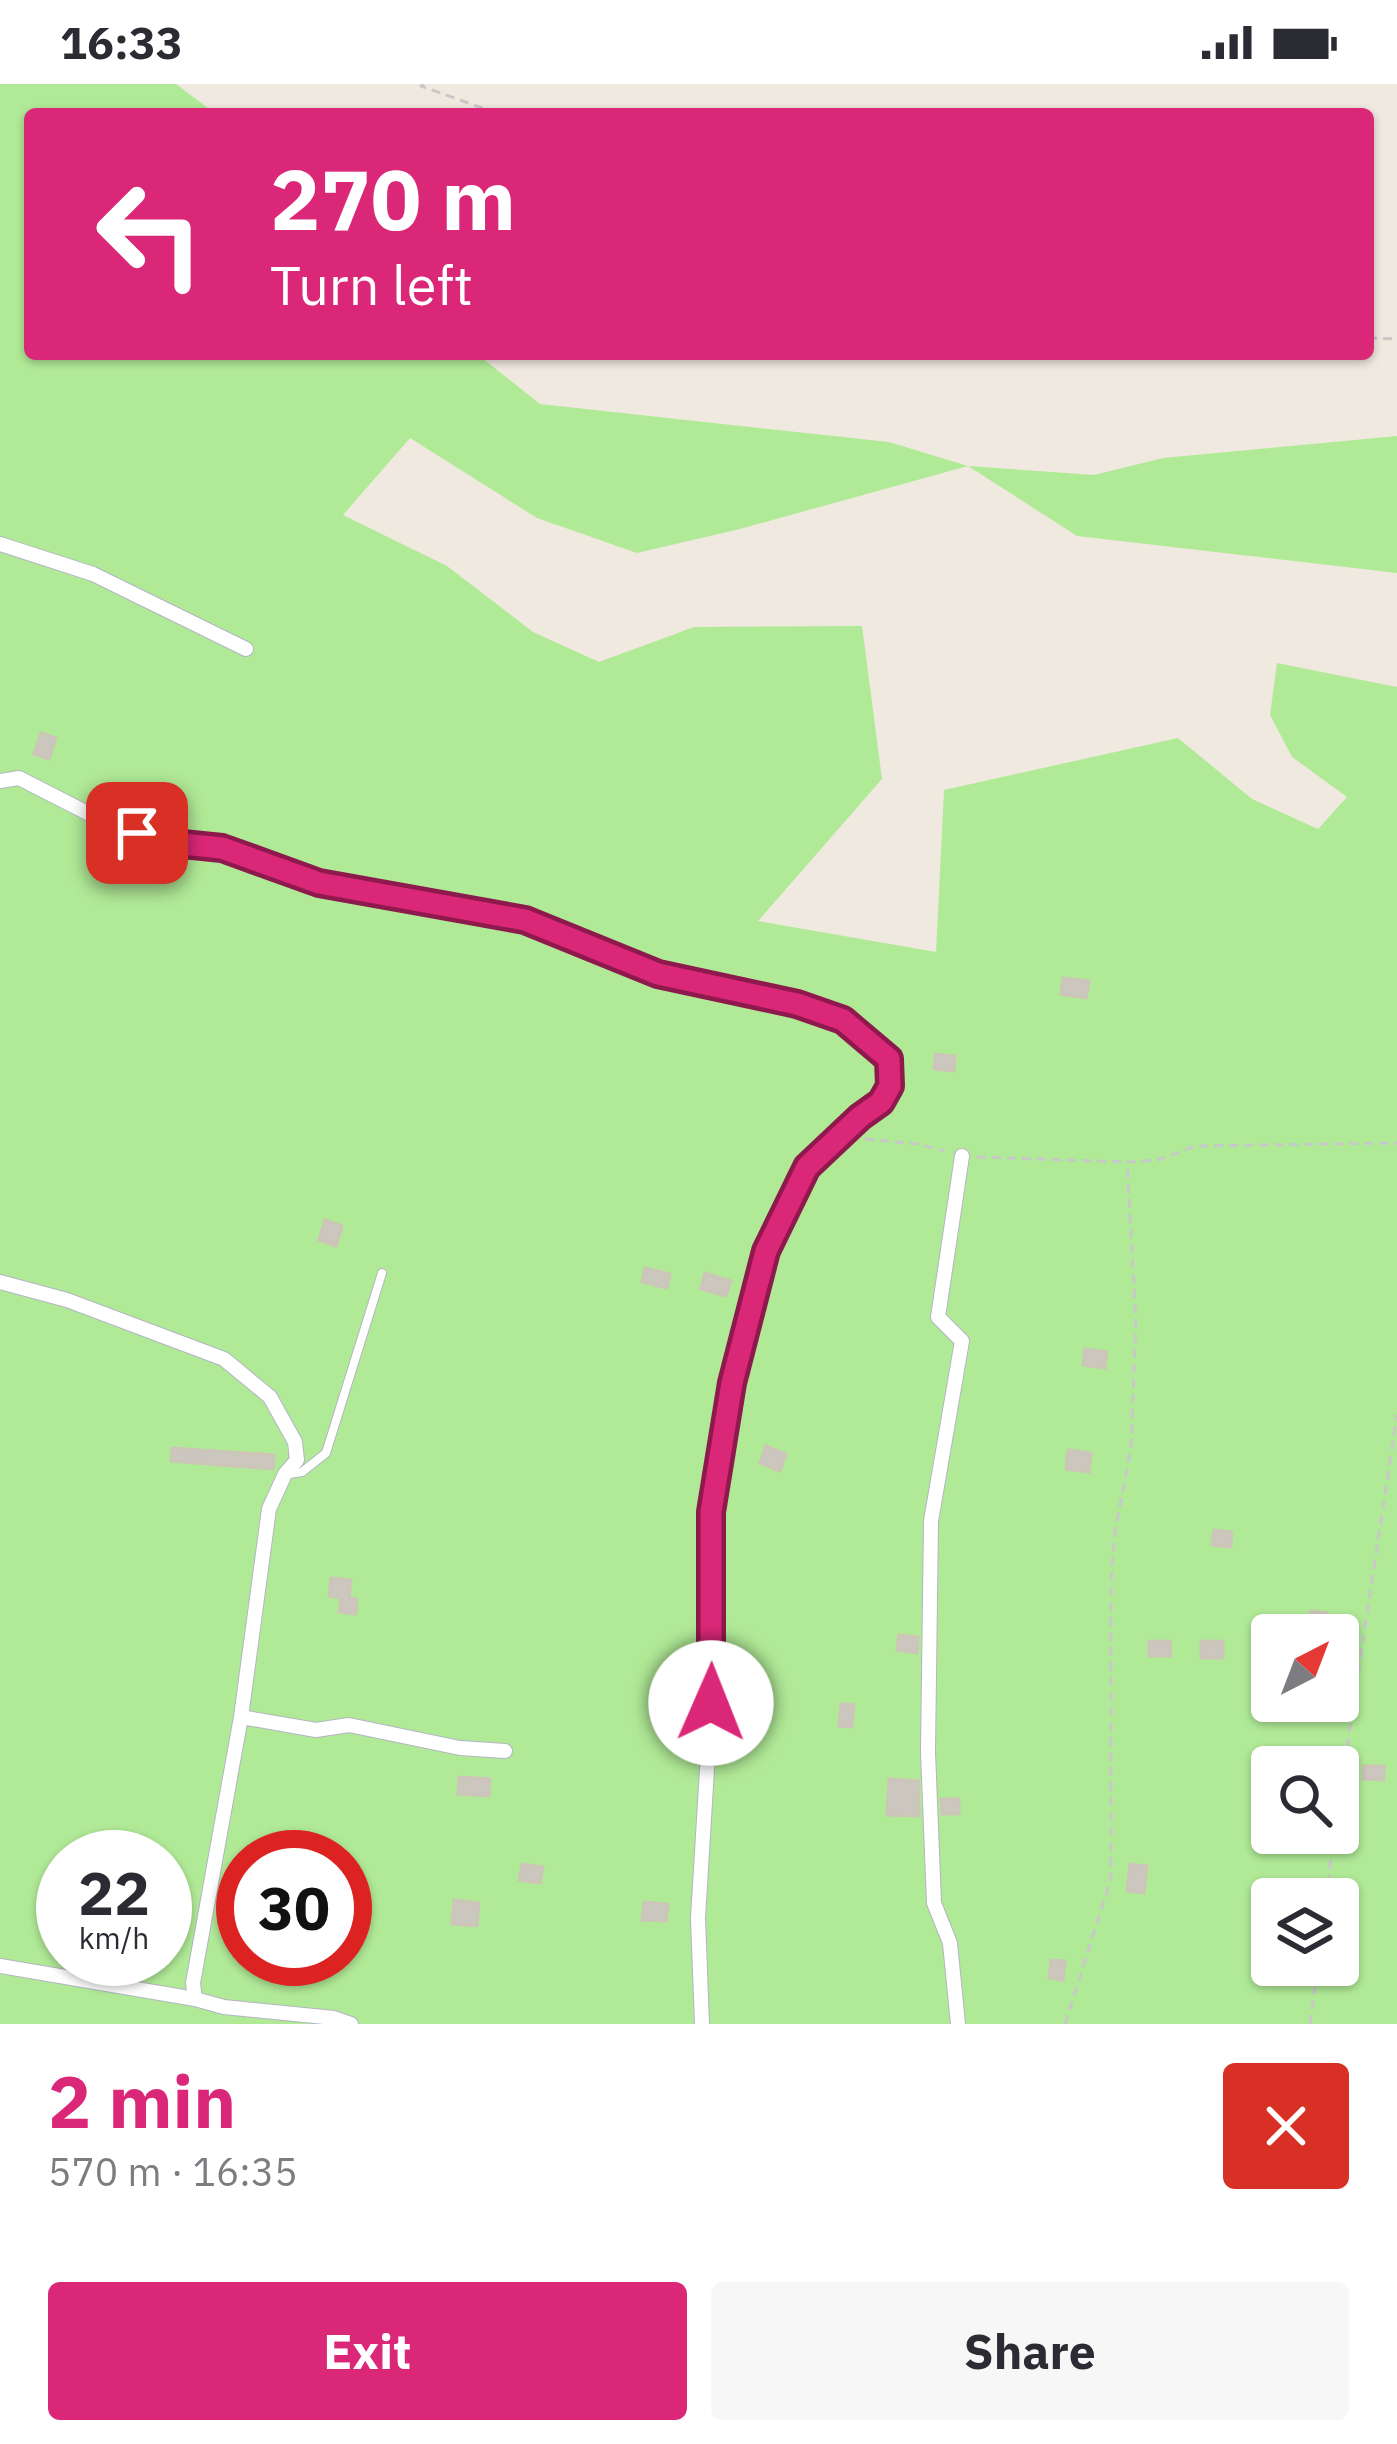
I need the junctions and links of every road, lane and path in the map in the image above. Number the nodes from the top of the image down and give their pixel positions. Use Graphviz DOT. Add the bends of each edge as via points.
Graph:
graph roads {
  1 [pos="424,84"];
  2 [pos="482,108"];
  3 [pos="0,544"];
  4 [pos="246,649"];
  5 [pos="0,781"];
  6 [pos="846,1133"];
  7 [pos="1397,1143"];
  8 [pos="962,1156"];
  9 [pos="1127,1162"];
  10 [pos="382,1273"];
  11 [pos="0,1282"];
  12 [pos="1397,1415"];
  13 [pos="285,1474"];
  14 [pos="1387,1491"];
  15 [pos="1397,1491"];
  16 [pos="241,1718"];
  17 [pos="1347,1746"];
  18 [pos="506,1751"];
  19 [pos="0,1966"];
  20 [pos="1315,1986"];
  21 [pos="195,1999"];
  22 [pos="224,2007"];
  23 [pos="215,2022"];
  24 [pos="351,2024"];
  25 [pos="703,2024"];
  26 [pos="958,2024"];
  27 [pos="1065,2024"];
  28 [pos="1310,2024"];
  1 -- 2 [label="path"];
  3 -- 4 [label="street" via="94,574"];
  5 -- 6 [label="street" via="19,778 163,842 222,848 319,883 525,920 658,974 843,1020 889,1059 890,1086"];
  6 -- 8 [label="path"];
  6 -- 25 [label="street" via="807,1167 766,1251 720,1444 698,1918"];
  7 -- 9 [label="path" via="1195,1146"];
  8 -- 9 [label="path"];
  8 -- 26 [label="street" via="938,1318 962,1341 931,1521 928,1752 934,1903 950,1943"];
  9 -- 27 [label="path" via="1136,1322 1131,1448 1111,1580 1111,1880"];
  10 -- 13 [label="lane" via="326,1453"];
  11 -- 13 [label="street" via="224,1359 270,1396 295,1442 297,1460"];
  12 -- 14 [label="path"];
  13 -- 16 [label="street" via="269,1509"];
  14 -- 15 [label="path"];
  14 -- 17 [label="path"];
  16 -- 18 [label="street" via="316,1730 349,1725"];
  16 -- 21 [label="street"];
  19 -- 21 [label="street"];
  20 -- 28 [label="path"];
  21 -- 22 [label="street"];
  22 -- 23 [label="street"];
  22 -- 24 [label="street"];
}
